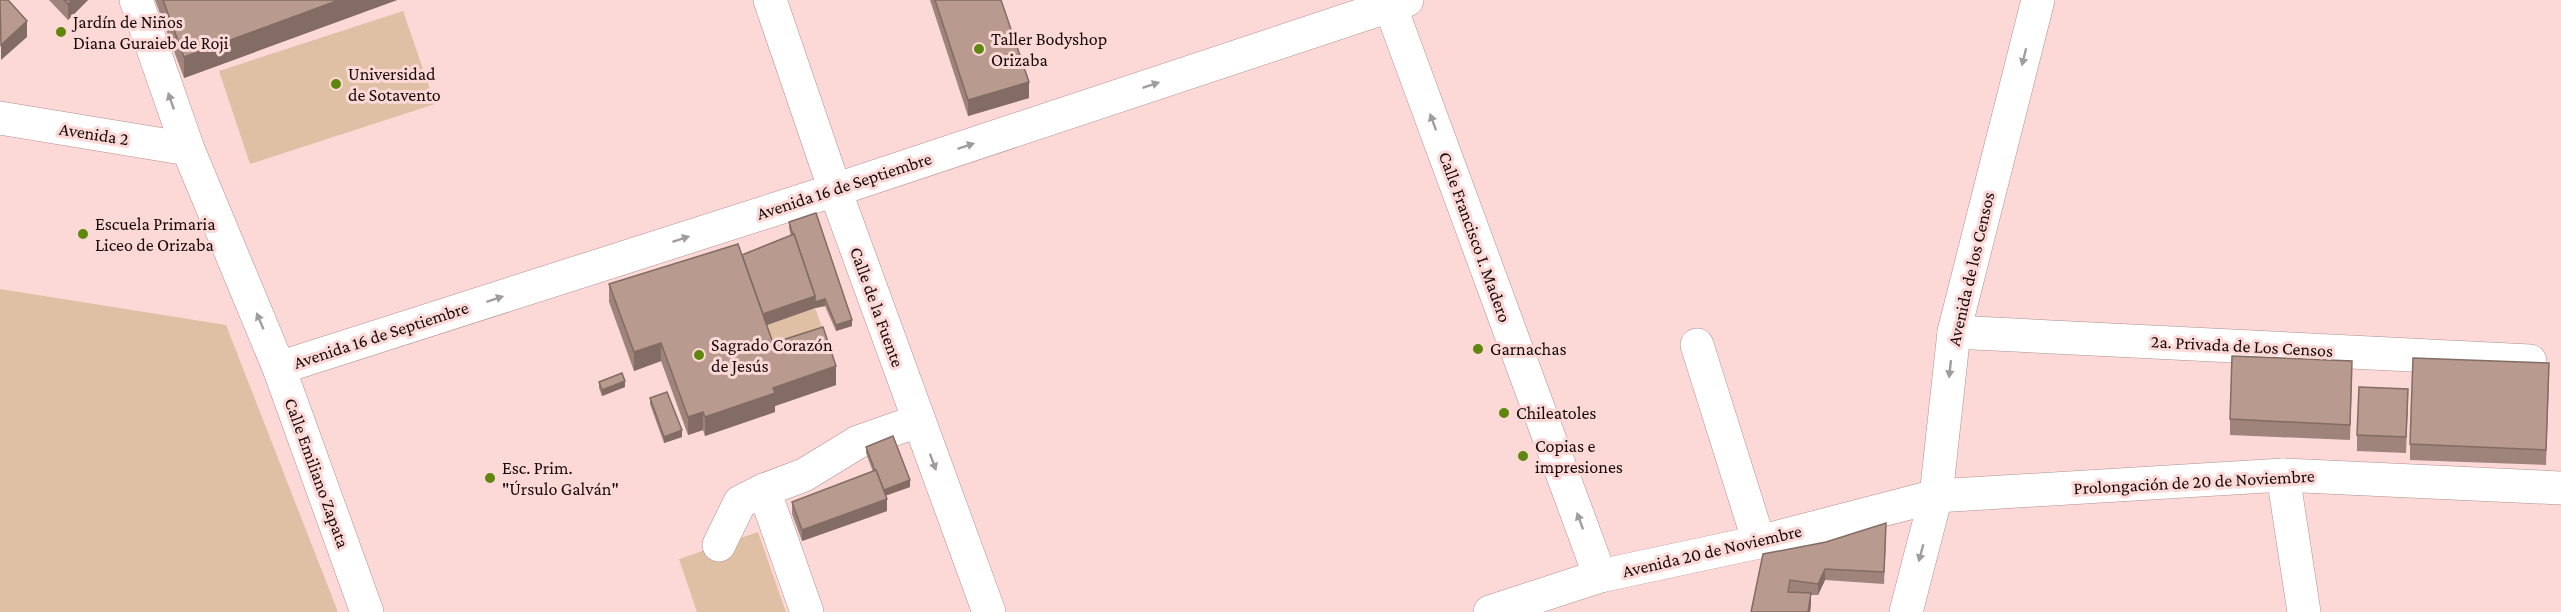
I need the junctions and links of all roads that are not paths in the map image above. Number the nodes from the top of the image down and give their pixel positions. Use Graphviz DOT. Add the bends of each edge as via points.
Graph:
graph roads {
  1 [pos="136,0"];
  2 [pos="770,0"];
  3 [pos="2038,0"];
  4 [pos="1395,2"];
  5 [pos="0,118"];
  6 [pos="188,149"];
  7 [pos="835,190"];
  8 [pos="1954,332"];
  9 [pos="1697,345"];
  10 [pos="2530,361"];
  11 [pos="279,368"];
  12 [pos="918,421"];
  13 [pos="2283,475"];
  14 [pos="2561,488"];
  15 [pos="764,489"];
  16 [pos="1936,496"];
  17 [pos="1759,542"];
  18 [pos="719,545"];
  19 [pos="1600,576"];
  20 [pos="367,612"];
  21 [pos="807,612"];
  22 [pos="989,612"];
  23 [pos="1490,612"];
  24 [pos="1906,612"];
  25 [pos="2304,612"];
  6 -- 1 [label="street, Calle Emiliano Zapata, one-way"];
  2 -- 7 [label="street, Calle de la Fuente"];
  3 -- 8 [label="street, Avenida de los Censos, one-way"];
  7 -- 4 [label="street, Avenida 16 de Septiembre, one-way"];
  19 -- 4 [label="street, Calle Francisco I. Madero, one-way"];
  5 -- 6 [label="street, Avenida 2"];
  11 -- 6 [label="street, Calle Emiliano Zapata, one-way"];
  11 -- 7 [label="street, Avenida 16 de Septiembre, one-way"];
  7 -- 12 [label="street, Calle de la Fuente"];
  8 -- 10 [label="street, 2a. Privada de Los Censos"];
  8 -- 16 [label="street, Avenida de los Censos, one-way"];
  9 -- 17 [label="street"];
  11 -- 20 [label="street, Calle Emiliano Zapata"];
  12 -- 15 [label="street" via="858,442 804,476"];
  12 -- 22 [label="street, Calle de la Fuente, one-way"];
  13 -- 14 [label="street, Prolongación de 20 de Noviembre"];
  13 -- 16 [label="street, Prolongación de 20 de Noviembre"];
  13 -- 25 [label="street"];
  15 -- 18 [label="street" via="740,502"];
  15 -- 21 [label="street"];
  16 -- 17 [label="street, Avenida 20 de Noviembre"];
  16 -- 24 [label="street, Avenida de los Censos, one-way"];
  17 -- 19 [label="street, Avenida 20 de Noviembre"];
  19 -- 23 [label="street, Avenida 20 de Noviembre"];
}
